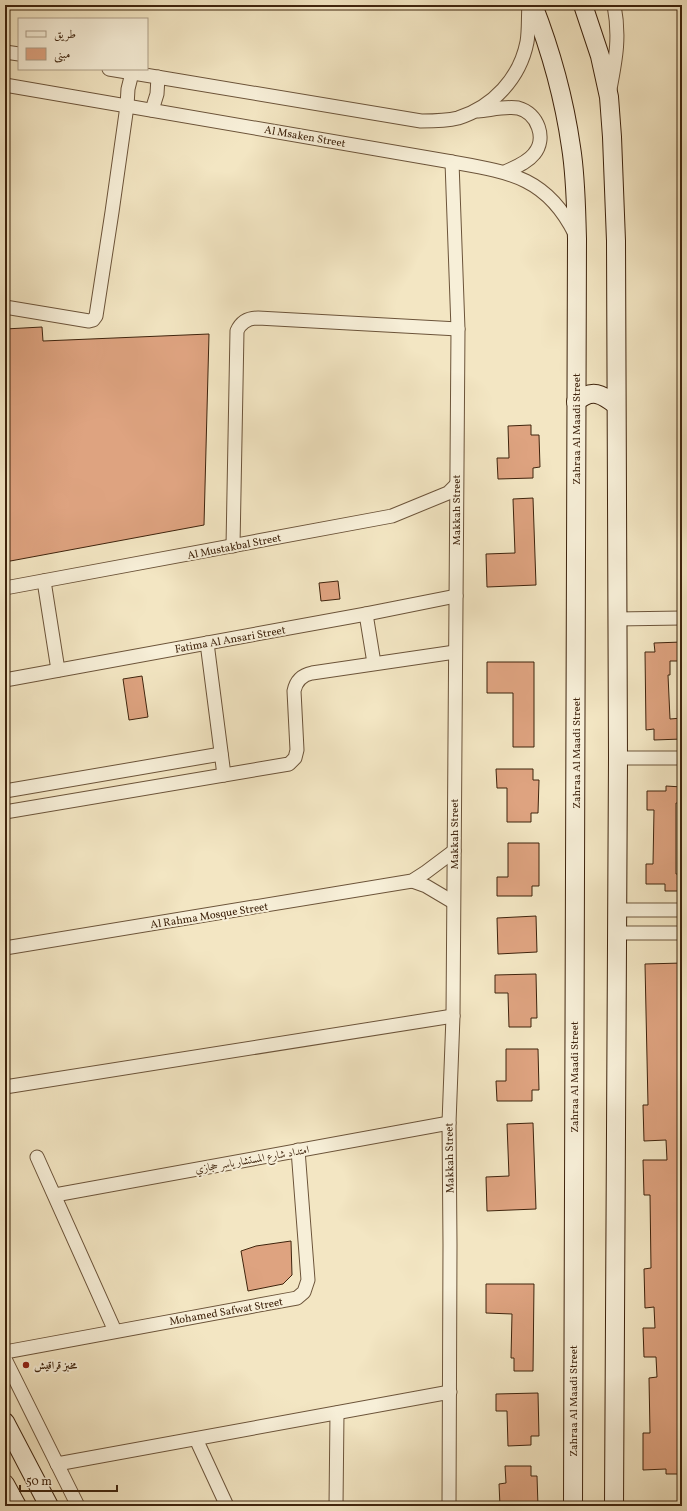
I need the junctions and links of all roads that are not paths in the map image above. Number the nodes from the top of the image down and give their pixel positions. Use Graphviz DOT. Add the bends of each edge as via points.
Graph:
graph roads {
  1 [pos="529,5"];
  2 [pos="533,5"];
  3 [pos="583,5"];
  4 [pos="614,5"];
  5 [pos="5,52"];
  6 [pos="18,54"];
  7 [pos="115,70"];
  8 [pos="132,73"];
  9 [pos="158,77"];
  10 [pos="5,85"];
  11 [pos="609,97"];
  12 [pos="127,106"];
  13 [pos="152,110"];
  14 [pos="474,111"];
  15 [pos="452,162"];
  16 [pos="505,172"];
  17 [pos="577,239"];
  18 [pos="5,307"];
  19 [pos="458,329"];
  20 [pos="576,402"];
  21 [pos="616,405"];
  22 [pos="456,485"];
  23 [pos="233,546"];
  24 [pos="44,581"];
  25 [pos="5,588"];
  26 [pos="456,596"];
  27 [pos="366,614"];
  28 [pos="682,618"];
  29 [pos="616,620"];
  30 [pos="207,643"];
  31 [pos="455,652"];
  32 [pos="374,663"];
  33 [pos="58,670"];
  34 [pos="5,680"];
  35 [pos="221,754"];
  36 [pos="618,758"];
  37 [pos="682,758"];
  38 [pos="224,775"];
  39 [pos="5,791"];
  40 [pos="5,812"];
  41 [pos="454,851"];
  42 [pos="412,881"];
  43 [pos="453,902"];
  44 [pos="617,910"];
  45 [pos="682,910"];
  46 [pos="617,933"];
  47 [pos="682,933"];
  48 [pos="5,948"];
  49 [pos="452,1016"];
  50 [pos="5,1087"];
  51 [pos="449,1123"];
  52 [pos="298,1150"];
  53 [pos="37,1157"];
  54 [pos="55,1195"];
  55 [pos="115,1331"];
  56 [pos="5,1352"];
  57 [pos="5,1359"];
  58 [pos="450,1392"];
  59 [pos="337,1413"];
  60 [pos="5,1422"];
  61 [pos="196,1439"];
  62 [pos="57,1464"];
  63 [pos="5,1484"];
  64 [pos="16,1506"];
  65 [pos="49,1506"];
  66 [pos="78,1506"];
  67 [pos="227,1506"];
  68 [pos="336,1506"];
  69 [pos="449,1506"];
  70 [pos="573,1506"];
  71 [pos="614,1506"];
  1 -- 14 [label="street" via="527,41 514,75 490,102"];
  2 -- 17 [label="main road, Zahraa Al Maadi Street" via="544,31 563,102 576,193"];
  3 -- 11 [label="main road" via="600,56"];
  4 -- 11 [label="street" via="618,49"];
  5 -- 6 [label="street"];
  7 -- 8 [label="street"];
  8 -- 9 [label="street"];
  8 -- 12 [label="street"];
  9 -- 13 [label="street" via="157,94"];
  9 -- 14 [label="street" via="422,121 457,118"];
  10 -- 12 [label="street, Al Msaken Street"];
  11 -- 21 [label="main road" via="616,241"];
  12 -- 13 [label="street, Al Msaken Street"];
  12 -- 18 [label="street" via="96,316 89,321"];
  13 -- 15 [label="street, Al Msaken Street"];
  14 -- 16 [label="street" via="518,108 526,111 537,123 540,139 534,154"];
  15 -- 16 [label="street, Al Msaken Street"];
  15 -- 19 [label="street, Makkah Street"];
  16 -- 17 [label="street, Al Msaken Street" via="520,177 546,194 566,217"];
  17 -- 20 [label="main road, Zahraa Al Maadi Street"];
  19 -- 22 [label="street, Makkah Street"];
  19 -- 23 [label="street" via="258,318 243,322 237,331"];
  20 -- 21 [label="main road" via="581,397 593,394 605,396"];
  20 -- 70 [label="main road, Zahraa Al Maadi Street"];
  21 -- 29 [label="main road"];
  22 -- 23 [label="street, Al Mustakbal Street" via="448,493 392,516"];
  22 -- 26 [label="street, Makkah Street"];
  23 -- 24 [label="street, Al Mustakbal Street"];
  24 -- 25 [label="street, Al Mustakbal Street"];
  24 -- 33 [label="street"];
  26 -- 27 [label="street, Fatima Al Ansari Street"];
  26 -- 31 [label="street, Makkah Street"];
  27 -- 30 [label="street, Fatima Al Ansari Street"];
  27 -- 32 [label="street"];
  28 -- 29 [label="street"];
  29 -- 36 [label="main road"];
  30 -- 33 [label="street, Fatima Al Ansari Street"];
  30 -- 35 [label="street"];
  31 -- 32 [label="street"];
  31 -- 41 [label="street, Makkah Street"];
  32 -- 38 [label="street" via="312,673 301,678 294,691 298,750 293,761 285,765"];
  33 -- 34 [label="street, Fatima Al Ansari Street"];
  35 -- 38 [label="street"];
  35 -- 39 [label="street"];
  36 -- 37 [label="street"];
  36 -- 44 [label="main road"];
  38 -- 40 [label="street"];
  41 -- 42 [label="street, Al Rahma Mosque Street"];
  41 -- 43 [label="street, Makkah Street"];
  42 -- 43 [label="street"];
  42 -- 48 [label="street, Al Rahma Mosque Street"];
  43 -- 49 [label="street, Makkah Street"];
  44 -- 45 [label="street"];
  44 -- 46 [label="main road"];
  46 -- 47 [label="street"];
  46 -- 71 [label="main road"];
  49 -- 50 [label="street"];
  49 -- 51 [label="street, Makkah Street"];
  51 -- 52 [label="street, امتداد شارع المستشار ياسر حجازي"];
  51 -- 58 [label="street, Makkah Street"];
  52 -- 54 [label="street, امتداد شارع المستشار ياسر حجازي"];
  52 -- 55 [label="street, Mohamed Safwat Street" via="308,1280 304,1292 293,1299"];
  53 -- 54 [label="street"];
  54 -- 55 [label="street"];
  55 -- 56 [label="street, Mohamed Safwat Street"];
  57 -- 62 [label="street"];
  58 -- 59 [label="street"];
  58 -- 69 [label="street, Makkah Street"];
  59 -- 61 [label="street"];
  59 -- 68 [label="street"];
  60 -- 65 [label="main road"];
  61 -- 62 [label="street"];
  61 -- 67 [label="street"];
  62 -- 66 [label="street"];
  63 -- 64 [label="main road"];
}
